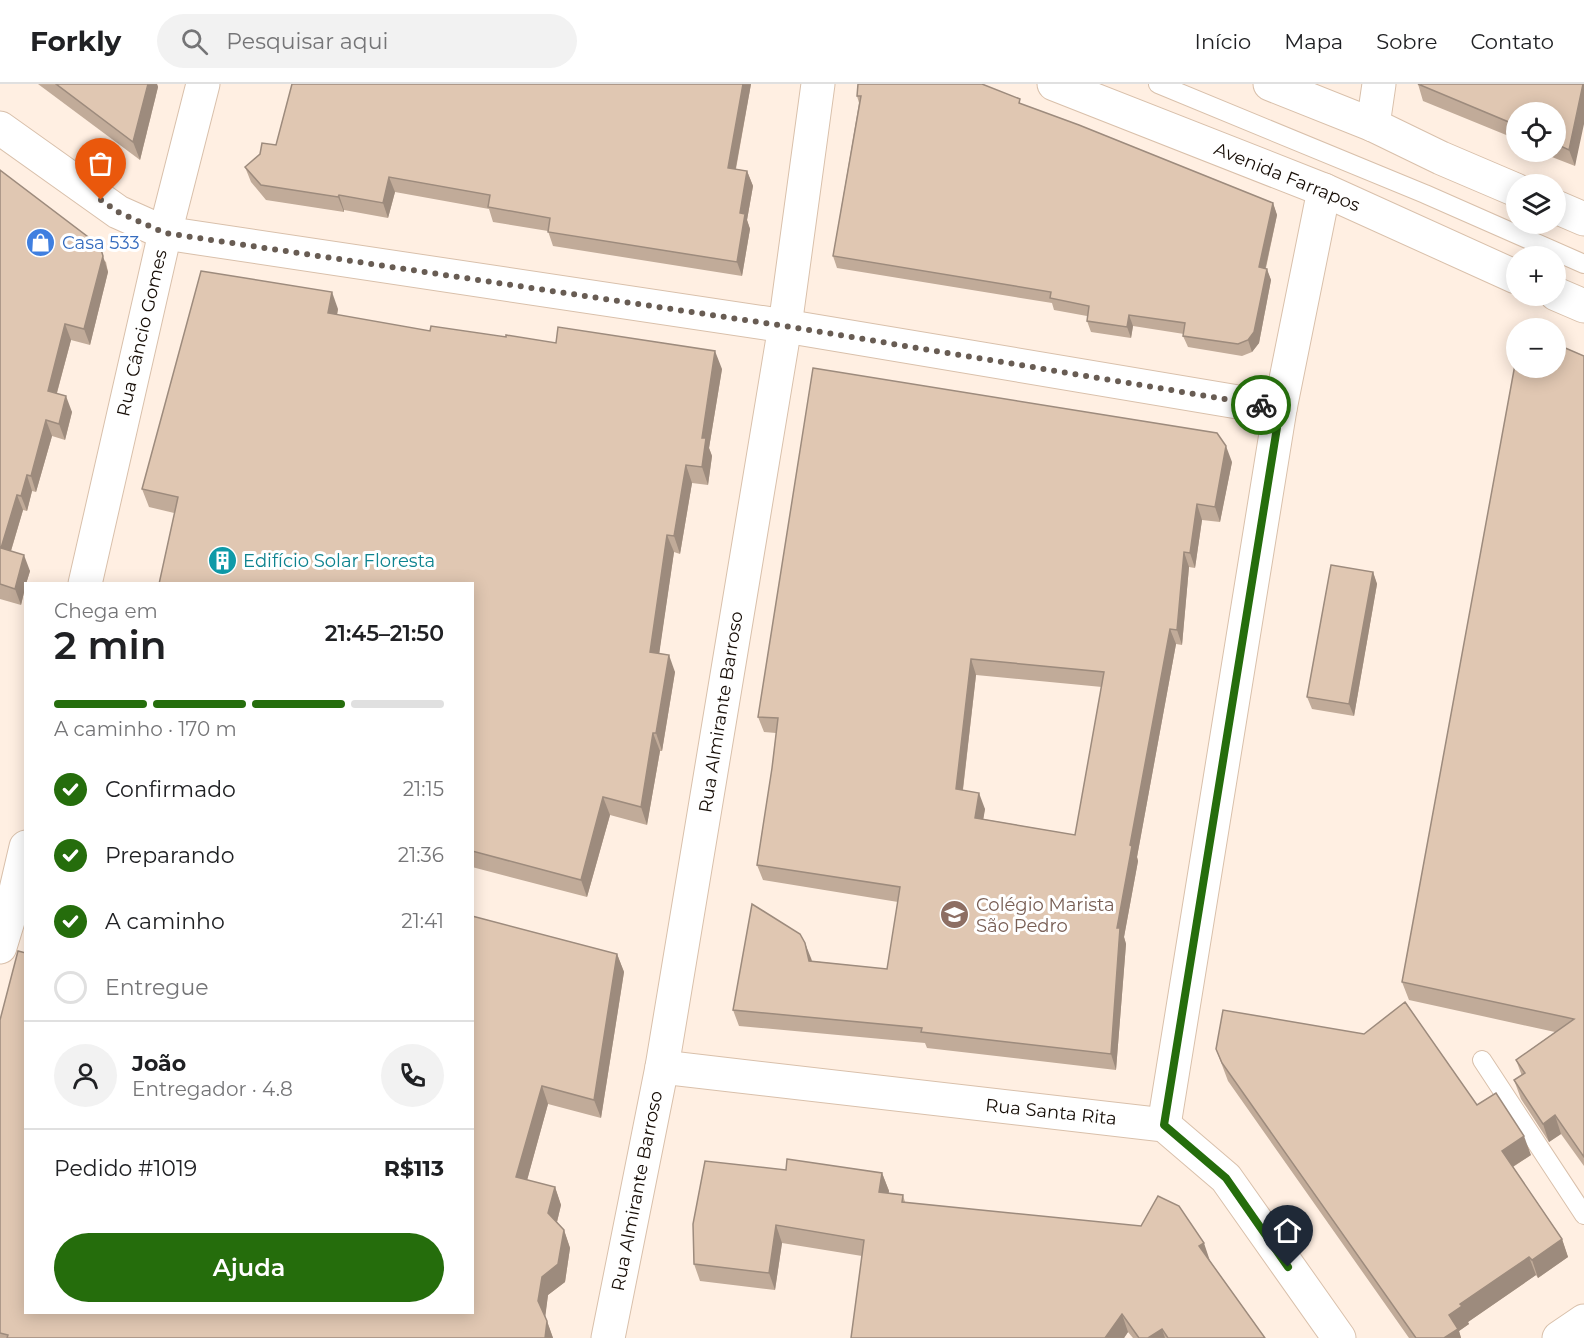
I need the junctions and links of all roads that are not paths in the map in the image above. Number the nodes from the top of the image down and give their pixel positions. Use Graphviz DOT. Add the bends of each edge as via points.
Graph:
graph roads {
  1 [pos="203,84"];
  2 [pos="818,84"];
  3 [pos="1054,84"];
  4 [pos="1158,84"];
  5 [pos="1270,84"];
  6 [pos="1379,84"];
  7 [pos="1372,125"];
  8 [pos="0,128"];
  9 [pos="1506,186"];
  10 [pos="1324,190"];
  11 [pos="1566,211"];
  12 [pos="1584,219"];
  13 [pos="165,233"];
  14 [pos="1584,264"];
  15 [pos="1506,272"];
  16 [pos="1566,298"];
  17 [pos="1584,306"];
  18 [pos="785,326"];
  19 [pos="1280,409"];
  20 [pos="85,582"];
  21 [pos="24,853"];
  22 [pos="5,910"];
  23 [pos="0,947"];
  24 [pos="1482,1060"];
  25 [pos="662,1067"];
  26 [pos="1164,1125"];
  27 [pos="1584,1215"];
  28 [pos="1584,1321"];
  29 [pos="608,1338"];
  30 [pos="1339,1338"];
  31 [pos="1559,1338"];
  1 -- 13 [label="street, Rua Câncio Gomes"];
  2 -- 18 [label="street, Rua Almirante Barroso"];
  3 -- 10 [label="street, Avenida Farrapos"];
  4 -- 14 [label="lane"];
  5 -- 7 [label="street"];
  6 -- 7 [label="street"];
  7 -- 9 [label="street"];
  8 -- 13 [label="street" via="118,212"];
  10 -- 15 [label="street, Avenida Farrapos"];
  10 -- 19 [label="street"];
  11 -- 12 [label="street"];
  13 -- 18 [label="street"];
  13 -- 20 [label="street, Rua Câncio Gomes"];
  16 -- 17 [label="street"];
  18 -- 19 [label="street"];
  18 -- 25 [label="street, Rua Almirante Barroso"];
  19 -- 26 [label="street"];
  21 -- 22 [label="street"];
  22 -- 23 [label="street"];
  24 -- 27 [label="lane"];
  25 -- 26 [label="street, Rua Santa Rita"];
  25 -- 29 [label="street, Rua Almirante Barroso"];
  26 -- 30 [label="street" via="1226,1178"];
  28 -- 31 [label="street"];
}
